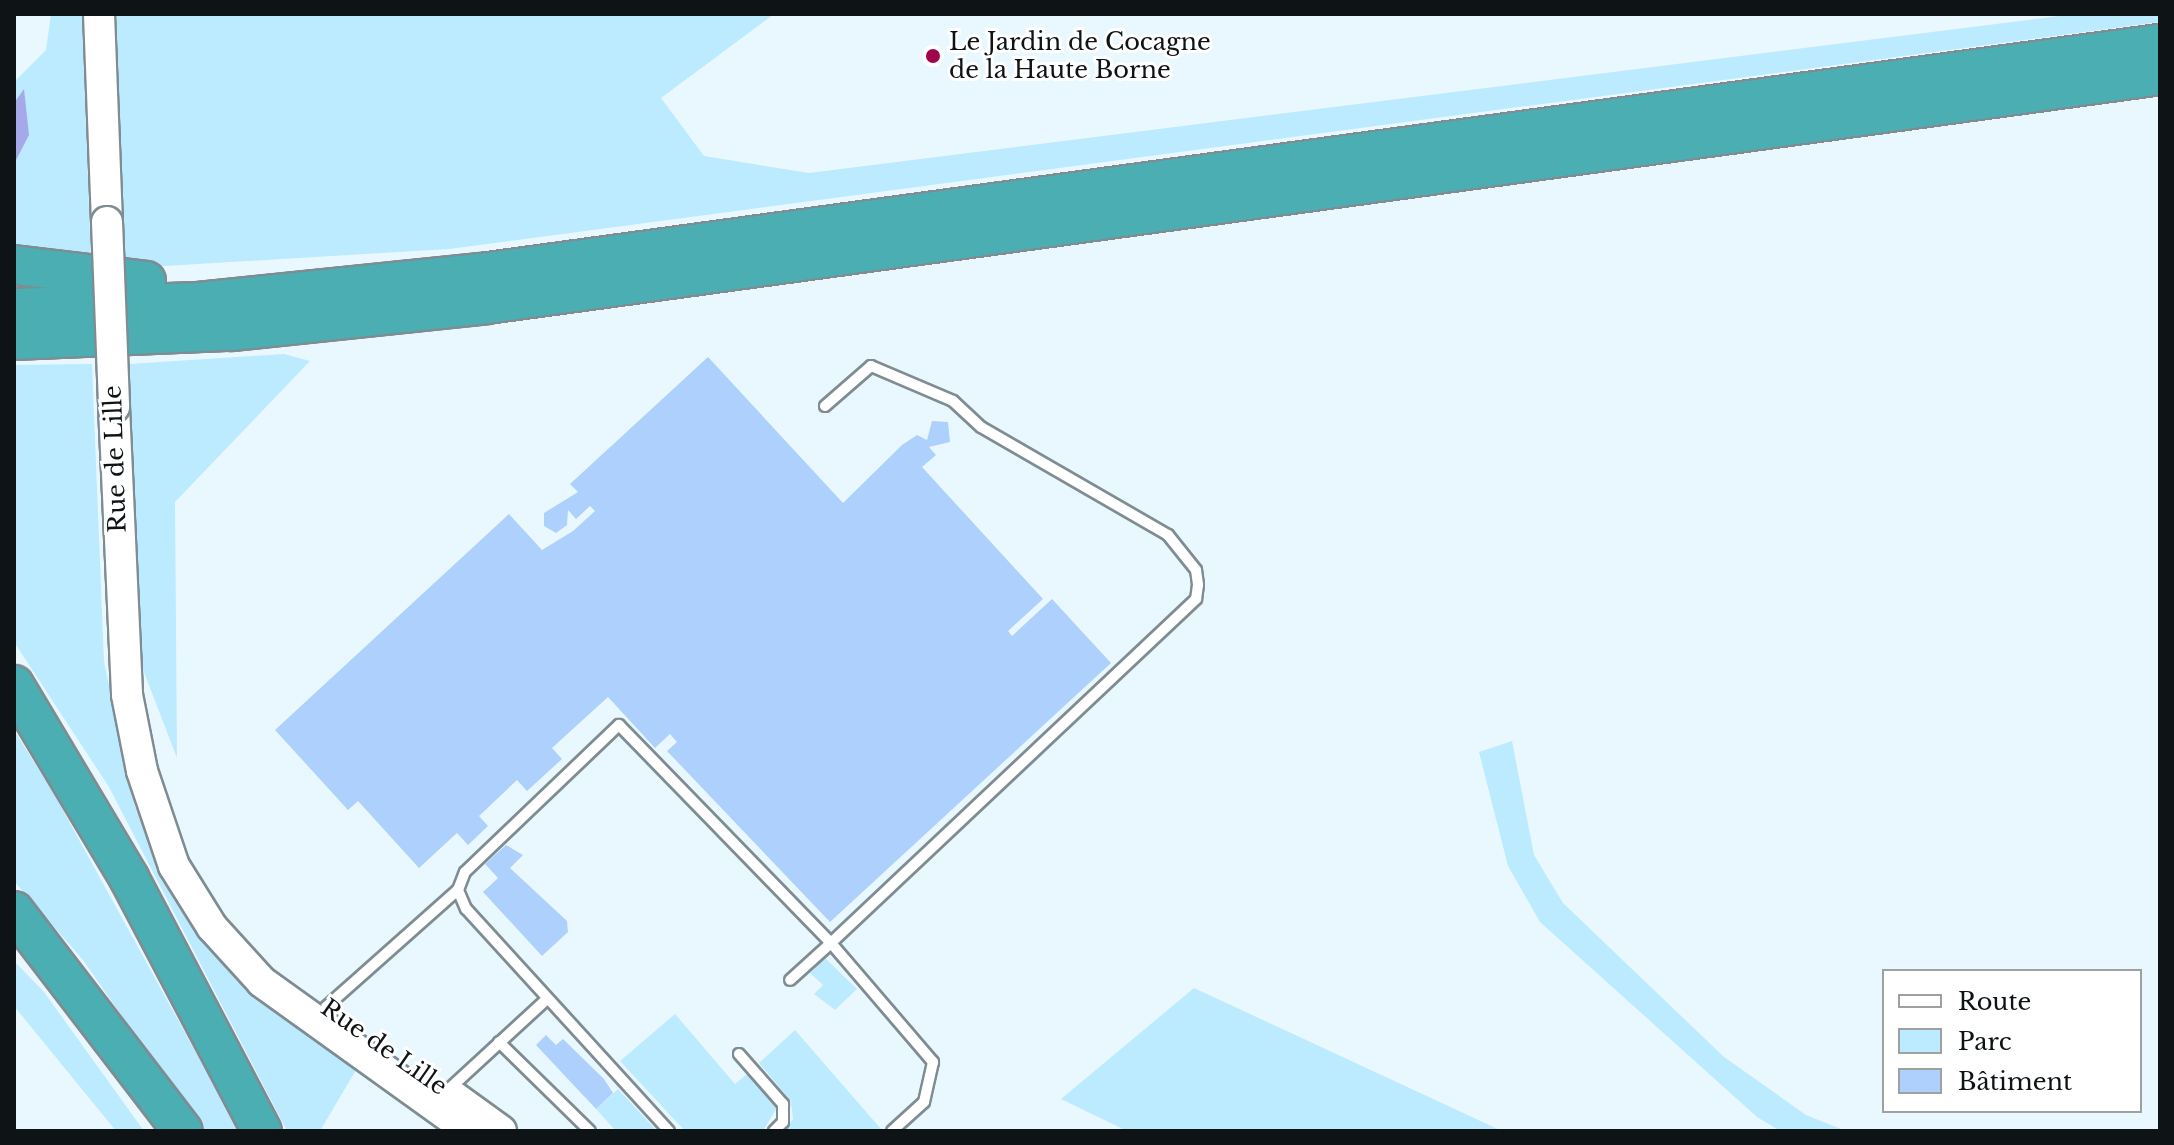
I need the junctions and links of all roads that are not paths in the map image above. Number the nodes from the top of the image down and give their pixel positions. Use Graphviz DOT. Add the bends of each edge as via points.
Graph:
graph roads {
  1 [pos="99,14"];
  2 [pos="2160,44"];
  3 [pos="2160,75"];
  4 [pos="548,264"];
  5 [pos="14,265"];
  6 [pos="14,308"];
  7 [pos="14,340"];
  8 [pos="825,406"];
  9 [pos="14,685"];
  10 [pos="154,809"];
  11 [pos="458,890"];
  12 [pos="14,911"];
  13 [pos="831,943"];
  14 [pos="790,980"];
  15 [pos="547,999"];
  16 [pos="326,1007"];
  17 [pos="499,1042"];
  18 [pos="739,1054"];
  19 [pos="439,1098"];
  20 [pos="183,1131"];
  21 [pos="262,1131"];
  22 [pos="469,1131"];
  23 [pos="501,1131"];
  24 [pos="590,1131"];
  25 [pos="669,1131"];
  26 [pos="774,1131"];
  27 [pos="892,1131"];
  1 -- 10 [label="main road, Rue de Lille, bridge" via="125,678"];
  2 -- 4 [label="highway"];
  3 -- 7 [label="highway" via="473,306 232,331"];
  4 -- 5 [label="highway" via="221,283"];
  4 -- 6 [label="highway" via="272,296"];
  8 -- 13 [label="lane" via="871,366 953,401 981,427 1168,535 1196,570 1198,585 1196,599"];
  9 -- 21 [label="highway" via="129,878"];
  10 -- 16 [label="main road, Rue de Lille" via="235,927"];
  10 -- 19 [label="main road, Rue de Lille" via="182,880 236,956 286,1001"];
  11 -- 13 [label="lane" via="465,872 520,815 619,725"];
  11 -- 15 [label="lane" via="466,909"];
  11 -- 16 [label="lane"];
  12 -- 20 [label="highway"];
  13 -- 14 [label="lane"];
  13 -- 27 [label="lane" via="933,1062 924,1102"];
  15 -- 17 [label="lane"];
  15 -- 25 [label="lane"];
  16 -- 19 [label="main road, Rue de Lille"];
  17 -- 19 [label="lane"];
  17 -- 24 [label="lane"];
  18 -- 26 [label="lane" via="783,1104 783,1122"];
  19 -- 22 [label="main road, Rue de Lille"];
  19 -- 23 [label="main road, Rue de Lille"];
}
